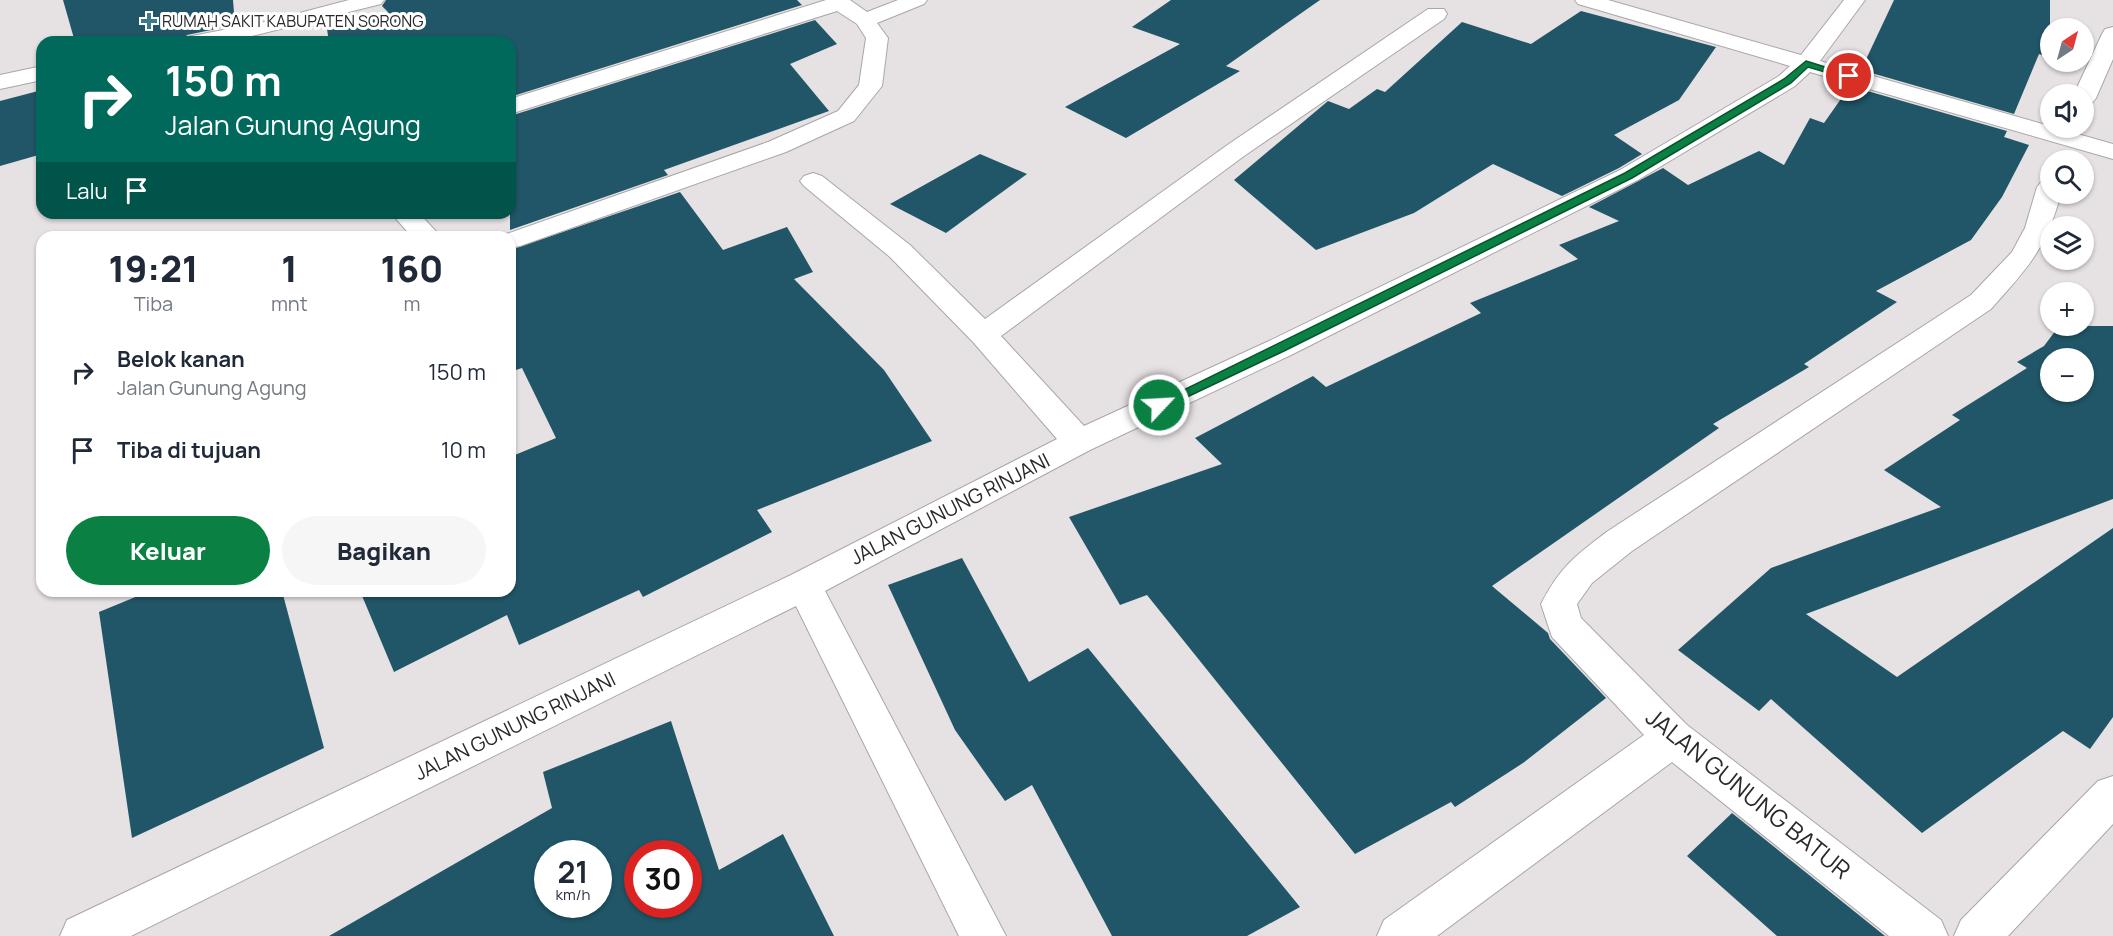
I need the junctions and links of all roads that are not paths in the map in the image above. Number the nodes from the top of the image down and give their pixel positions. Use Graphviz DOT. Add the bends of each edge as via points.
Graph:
graph roads {
  1 [pos="374,0"];
  2 [pos="917,0"];
  3 [pos="1585,0"];
  4 [pos="1855,0"];
  5 [pos="838,2"];
  6 [pos="1436,14"];
  7 [pos="865,20"];
  8 [pos="2113,34"];
  9 [pos="225,36"];
  10 [pos="1806,64"];
  11 [pos="36,74"];
  12 [pos="0,82"];
  13 [pos="2090,84"];
  14 [pos="516,105"];
  15 [pos="2064,142"];
  16 [pos="2113,152"];
  17 [pos="813,181"];
  18 [pos="2045,204"];
  19 [pos="410,219"];
  20 [pos="421,231"];
  21 [pos="516,238"];
  22 [pos="983,335"];
  23 [pos="1079,442"];
  24 [pos="804,585"];
  25 [pos="1673,738"];
  26 [pos="2113,795"];
  27 [pos="83,936"];
  28 [pos="983,936"];
  29 [pos="1400,936"];
  30 [pos="1925,936"];
  31 [pos="1977,936"];
  1 -- 9 [label="street"];
  2 -- 7 [label="street"];
  3 -- 10 [label="street"];
  4 -- 10 [label="street, JALAN GUNUNG RINJANI"];
  5 -- 7 [label="street"];
  5 -- 14 [label="street"];
  6 -- 22 [label="street" via="1235,151"];
  7 -- 21 [label="street" via="877,38 875,69 870,86 846,116 777,147"];
  8 -- 13 [label="street"];
  10 -- 15 [label="street"];
  10 -- 23 [label="street, JALAN GUNUNG RINJANI" via="1787,81 1629,175 1280,348"];
  11 -- 12 [label="street"];
  15 -- 16 [label="street"];
  17 -- 22 [label="street" via="900,251"];
  18 -- 25 [label="street, JALAN GUNUNG BATUR" via="2023,256 1981,302 1620,541 1579,573 1566,590 1559,604 1565,626"];
  19 -- 20 [label="street"];
  22 -- 23 [label="street"];
  23 -- 24 [label="street, JALAN GUNUNG RINJANI"];
  24 -- 27 [label="street, JALAN GUNUNG RINJANI"];
  24 -- 28 [label="street"];
  25 -- 29 [label="street"];
  25 -- 30 [label="street, JALAN GUNUNG BATUR"];
  26 -- 31 [label="street"];
}
